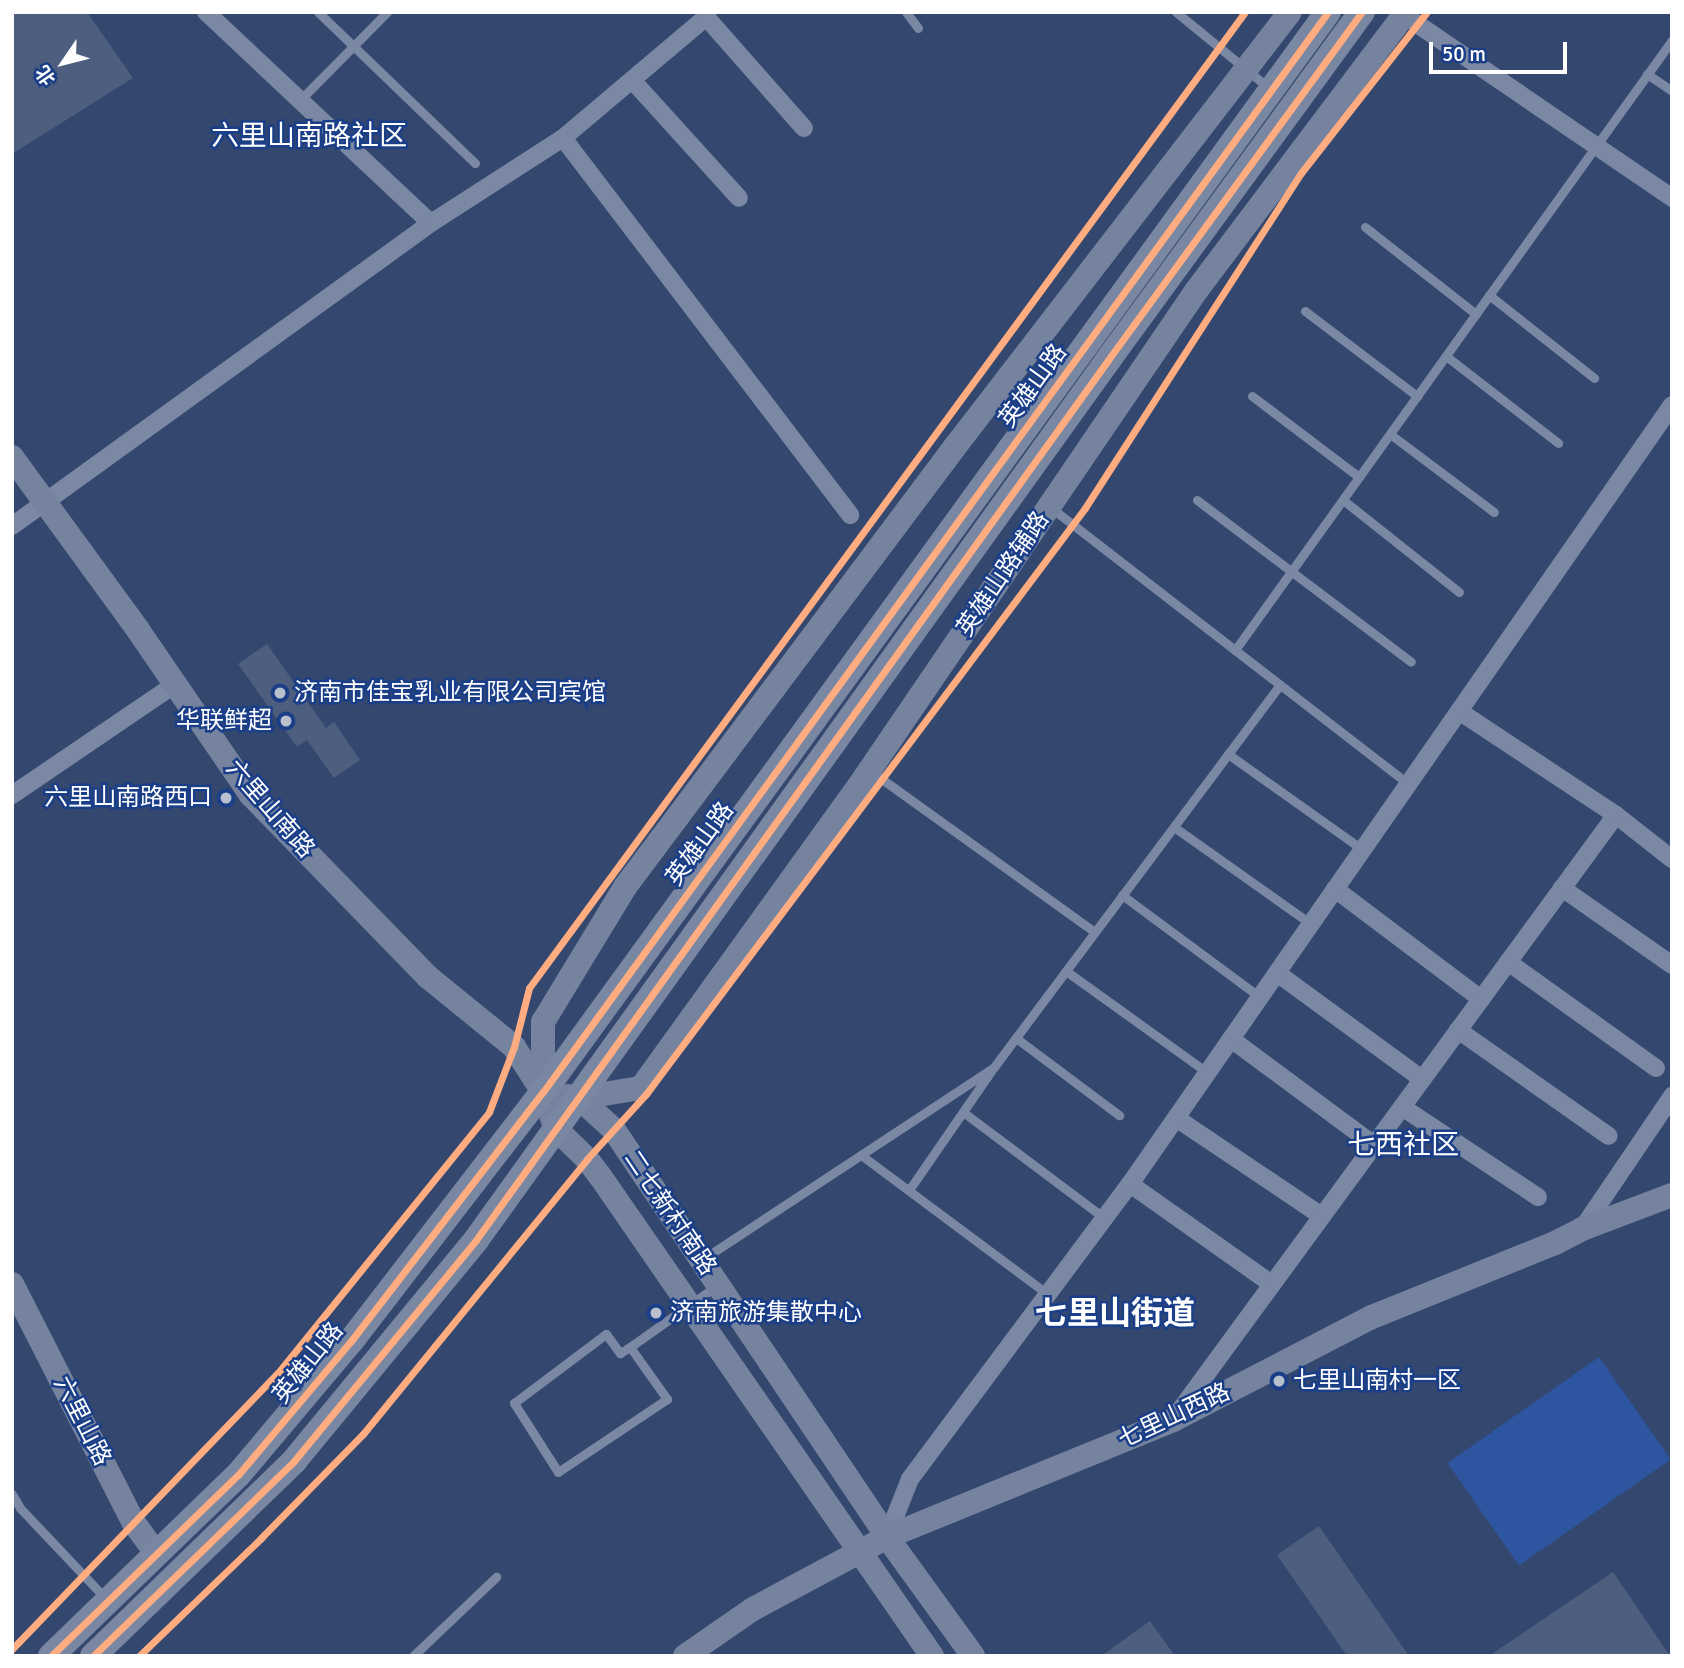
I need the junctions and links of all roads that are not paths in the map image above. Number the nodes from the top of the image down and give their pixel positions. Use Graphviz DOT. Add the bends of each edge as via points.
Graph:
graph roads {
  1 [pos="206,12"];
  2 [pos="318,12"];
  3 [pos="387,12"];
  4 [pos="906,12"];
  5 [pos="1176,12"];
  6 [pos="1290,12"];
  7 [pos="1328,12"];
  8 [pos="1362,12"];
  9 [pos="1405,14"];
  10 [pos="918,28"];
  11 [pos="1672,40"];
  12 [pos="352,48"];
  13 [pos="1245,71"];
  14 [pos="1647,74"];
  15 [pos="632,80"];
  16 [pos="1271,90"];
  17 [pos="1672,91"];
  18 [pos="300,100"];
  19 [pos="804,128"];
  20 [pos="563,138"];
  21 [pos="1597,145"];
  22 [pos="475,163"];
  23 [pos="739,198"];
  24 [pos="1672,198"];
  25 [pos="431,223"];
  26 [pos="1365,227"];
  27 [pos="1489,295"];
  28 [pos="1305,311"];
  29 [pos="1476,314"];
  30 [pos="1446,356"];
  31 [pos="1594,378"];
  32 [pos="1252,396"];
  33 [pos="1417,396"];
  34 [pos="1672,405"];
  35 [pos="1390,434"];
  36 [pos="1558,443"];
  37 [pos="12,457"];
  38 [pos="1359,477"];
  39 [pos="1197,500"];
  40 [pos="1343,500"];
  41 [pos="44,503"];
  42 [pos="1049,507"];
  43 [pos="1494,512"];
  44 [pos="850,515"];
  45 [pos="12,526"];
  46 [pos="1291,572"];
  47 [pos="1459,592"];
  48 [pos="1235,650"];
  49 [pos="1411,662"];
  50 [pos="174,685"];
  51 [pos="1280,685"];
  52 [pos="1460,710"];
  53 [pos="1228,754"];
  54 [pos="870,770"];
  55 [pos="1408,784"];
  56 [pos="12,795"];
  57 [pos="1616,815"];
  58 [pos="1174,827"];
  59 [pos="1363,850"];
  60 [pos="1672,859"];
  61 [pos="1562,888"];
  62 [pos="1335,889"];
  63 [pos="1122,895"];
  64 [pos="1311,924"];
  65 [pos="1095,932"];
  66 [pos="1508,962"];
  67 [pos="1672,965"];
  68 [pos="1066,971"];
  69 [pos="1277,973"];
  70 [pos="1260,997"];
  71 [pos="1481,999"];
  72 [pos="1458,1030"];
  73 [pos="1016,1038"];
  74 [pos="1231,1039"];
  75 [pos="994,1067"];
  76 [pos="1657,1068"];
  77 [pos="1208,1073"];
  78 [pos="1422,1079"];
  79 [pos="543,1092"];
  80 [pos="1672,1096"];
  81 [pos="579,1098"];
  82 [pos="1402,1107"];
  83 [pos="963,1112"];
  84 [pos="1119,1115"];
  85 [pos="1176,1118"];
  86 [pos="556,1129"];
  87 [pos="1609,1136"];
  88 [pos="1374,1145"];
  89 [pos="861,1155"];
  90 [pos="1130,1184"];
  91 [pos="909,1190"];
  92 [pos="1672,1195"];
  93 [pos="1538,1197"];
  94 [pos="1322,1216"];
  95 [pos="1104,1218"];
  96 [pos="1581,1229"];
  97 [pos="702,1260"];
  98 [pos="12,1284"];
  99 [pos="1272,1284"];
  100 [pos="718,1285"];
  101 [pos="1046,1293"];
  102 [pos="688,1306"];
  103 [pos="630,1346"];
  104 [pos="1173,1420"];
  105 [pos="12,1494"];
  106 [pos="887,1537"];
  107 [pos="860,1552"];
  108 [pos="157,1555"];
  109 [pos="496,1577"];
  110 [pos="108,1602"];
  111 [pos="928,1654"];
  112 [pos="51,1656"];
  113 [pos="93,1656"];
  114 [pos="413,1656"];
  115 [pos="685,1656"];
  116 [pos="973,1656"];
  1 -- 18 [label="street"];
  2 -- 12 [label="lane"];
  3 -- 12 [label="lane"];
  4 -- 10 [label="lane"];
  5 -- 13 [label="lane"];
  6 -- 13 [label="street"];
  7 -- 16 [label="main road, 英雄山路"];
  8 -- 81 [label="main road, 英雄山路"];
  9 -- 21 [label="street"];
  9 -- 42 [label="street, 英雄山路辅路" via="1196,291"];
  11 -- 14 [label="lane"];
  12 -- 18 [label="lane"];
  12 -- 22 [label="lane"];
  13 -- 16 [label="lane"];
  13 -- 79 [label="street" via="954,448 625,887 543,1022"];
  14 -- 17 [label="lane"];
  14 -- 21 [label="lane"];
  15 -- 19 [label="street" via="706,17"];
  15 -- 20 [label="street"];
  15 -- 23 [label="street"];
  16 -- 79 [label="main road, 英雄山路"];
  18 -- 25 [label="street"];
  20 -- 25 [label="street"];
  20 -- 44 [label="street"];
  21 -- 24 [label="street"];
  21 -- 27 [label="lane"];
  25 -- 41 [label="street"];
  26 -- 29 [label="lane"];
  27 -- 29 [label="lane"];
  27 -- 31 [label="lane"];
  28 -- 33 [label="lane"];
  29 -- 30 [label="lane"];
  30 -- 33 [label="lane"];
  30 -- 36 [label="lane"];
  32 -- 38 [label="lane"];
  33 -- 35 [label="lane"];
  34 -- 52 [label="street"];
  35 -- 38 [label="lane"];
  35 -- 43 [label="lane"];
  37 -- 41 [label="street, 六里山南路"];
  38 -- 40 [label="lane"];
  39 -- 46 [label="lane"];
  40 -- 46 [label="lane"];
  40 -- 47 [label="lane"];
  41 -- 45 [label="street"];
  41 -- 50 [label="street, 六里山南路"];
  42 -- 48 [label="lane"];
  42 -- 54 [label="street, 英雄山路辅路"];
  46 -- 48 [label="lane"];
  46 -- 49 [label="lane"];
  48 -- 51 [label="lane"];
  50 -- 56 [label="street"];
  50 -- 79 [label="street, 六里山南路" via="251,795 428,978 514,1047"];
  51 -- 53 [label="lane"];
  51 -- 55 [label="lane"];
  52 -- 55 [label="street"];
  52 -- 57 [label="street"];
  53 -- 58 [label="lane"];
  53 -- 59 [label="lane"];
  54 -- 65 [label="lane"];
  54 -- 81 [label="street, 英雄山路辅路" via="641,1088"];
  55 -- 59 [label="street"];
  57 -- 60 [label="street"];
  57 -- 61 [label="street"];
  58 -- 63 [label="lane"];
  58 -- 64 [label="lane"];
  59 -- 62 [label="street"];
  61 -- 66 [label="street"];
  61 -- 67 [label="street"];
  62 -- 64 [label="street"];
  62 -- 71 [label="street"];
  63 -- 65 [label="lane"];
  63 -- 70 [label="lane"];
  64 -- 69 [label="street"];
  65 -- 68 [label="lane"];
  66 -- 71 [label="street"];
  66 -- 76 [label="street"];
  68 -- 73 [label="lane"];
  68 -- 77 [label="lane"];
  69 -- 70 [label="street"];
  69 -- 78 [label="street"];
  70 -- 74 [label="street"];
  71 -- 72 [label="street"];
  72 -- 78 [label="street"];
  72 -- 87 [label="street"];
  73 -- 75 [label="lane"];
  73 -- 84 [label="lane"];
  74 -- 77 [label="street"];
  74 -- 88 [label="street"];
  75 -- 83 [label="lane"];
  75 -- 89 [label="lane"];
  77 -- 85 [label="street"];
  78 -- 82 [label="street"];
  79 -- 81 [label="street"];
  79 -- 86 [label="street, 二七新村南路"];
  79 -- 108 [label="main road, 英雄山路" via="279,1429"];
  80 -- 96 [label="street"];
  81 -- 86 [label="main road, 英雄山路"];
  81 -- 97 [label="street, 二七新村南路" via="614,1130"];
  82 -- 88 [label="street"];
  82 -- 93 [label="street"];
  83 -- 91 [label="lane"];
  83 -- 95 [label="lane"];
  85 -- 90 [label="street"];
  85 -- 94 [label="street"];
  86 -- 102 [label="street, 二七新村南路" via="587,1159"];
  86 -- 113 [label="main road, 英雄山路" via="477,1240 293,1461"];
  88 -- 94 [label="street"];
  89 -- 91 [label="lane"];
  89 -- 97 [label="lane"];
  90 -- 95 [label="street"];
  90 -- 99 [label="street"];
  91 -- 101 [label="lane"];
  92 -- 96 [label="street, 七里山西路"];
  94 -- 99 [label="street"];
  95 -- 101 [label="street"];
  96 -- 104 [label="street, 七里山西路" via="1372,1317"];
  97 -- 100 [label="street, 二七新村南路"];
  98 -- 108 [label="street, 六里山路" via="134,1523"];
  99 -- 104 [label="street"];
  100 -- 102 [label="lane"];
  100 -- 106 [label="street, 二七新村南路"];
  101 -- 106 [label="street" via="910,1479"];
  102 -- 103 [label="lane"];
  102 -- 107 [label="street, 二七新村南路"];
  103 -- 103 [label="lane" via="620,1353 606,1334 513,1404 558,1472 667,1399"];
  104 -- 106 [label="street, 七里山西路"];
  105 -- 110 [label="lane"];
  106 -- 107 [label="street, 七里山西路"];
  106 -- 116 [label="street, 二七新村南路"];
  107 -- 111 [label="street, 二七新村南路"];
  107 -- 115 [label="street, 七里山西路" via="753,1609"];
  108 -- 110 [label="main road, 英雄山路"];
  109 -- 114 [label="lane"];
  110 -- 112 [label="main road, 英雄山路"];
}
